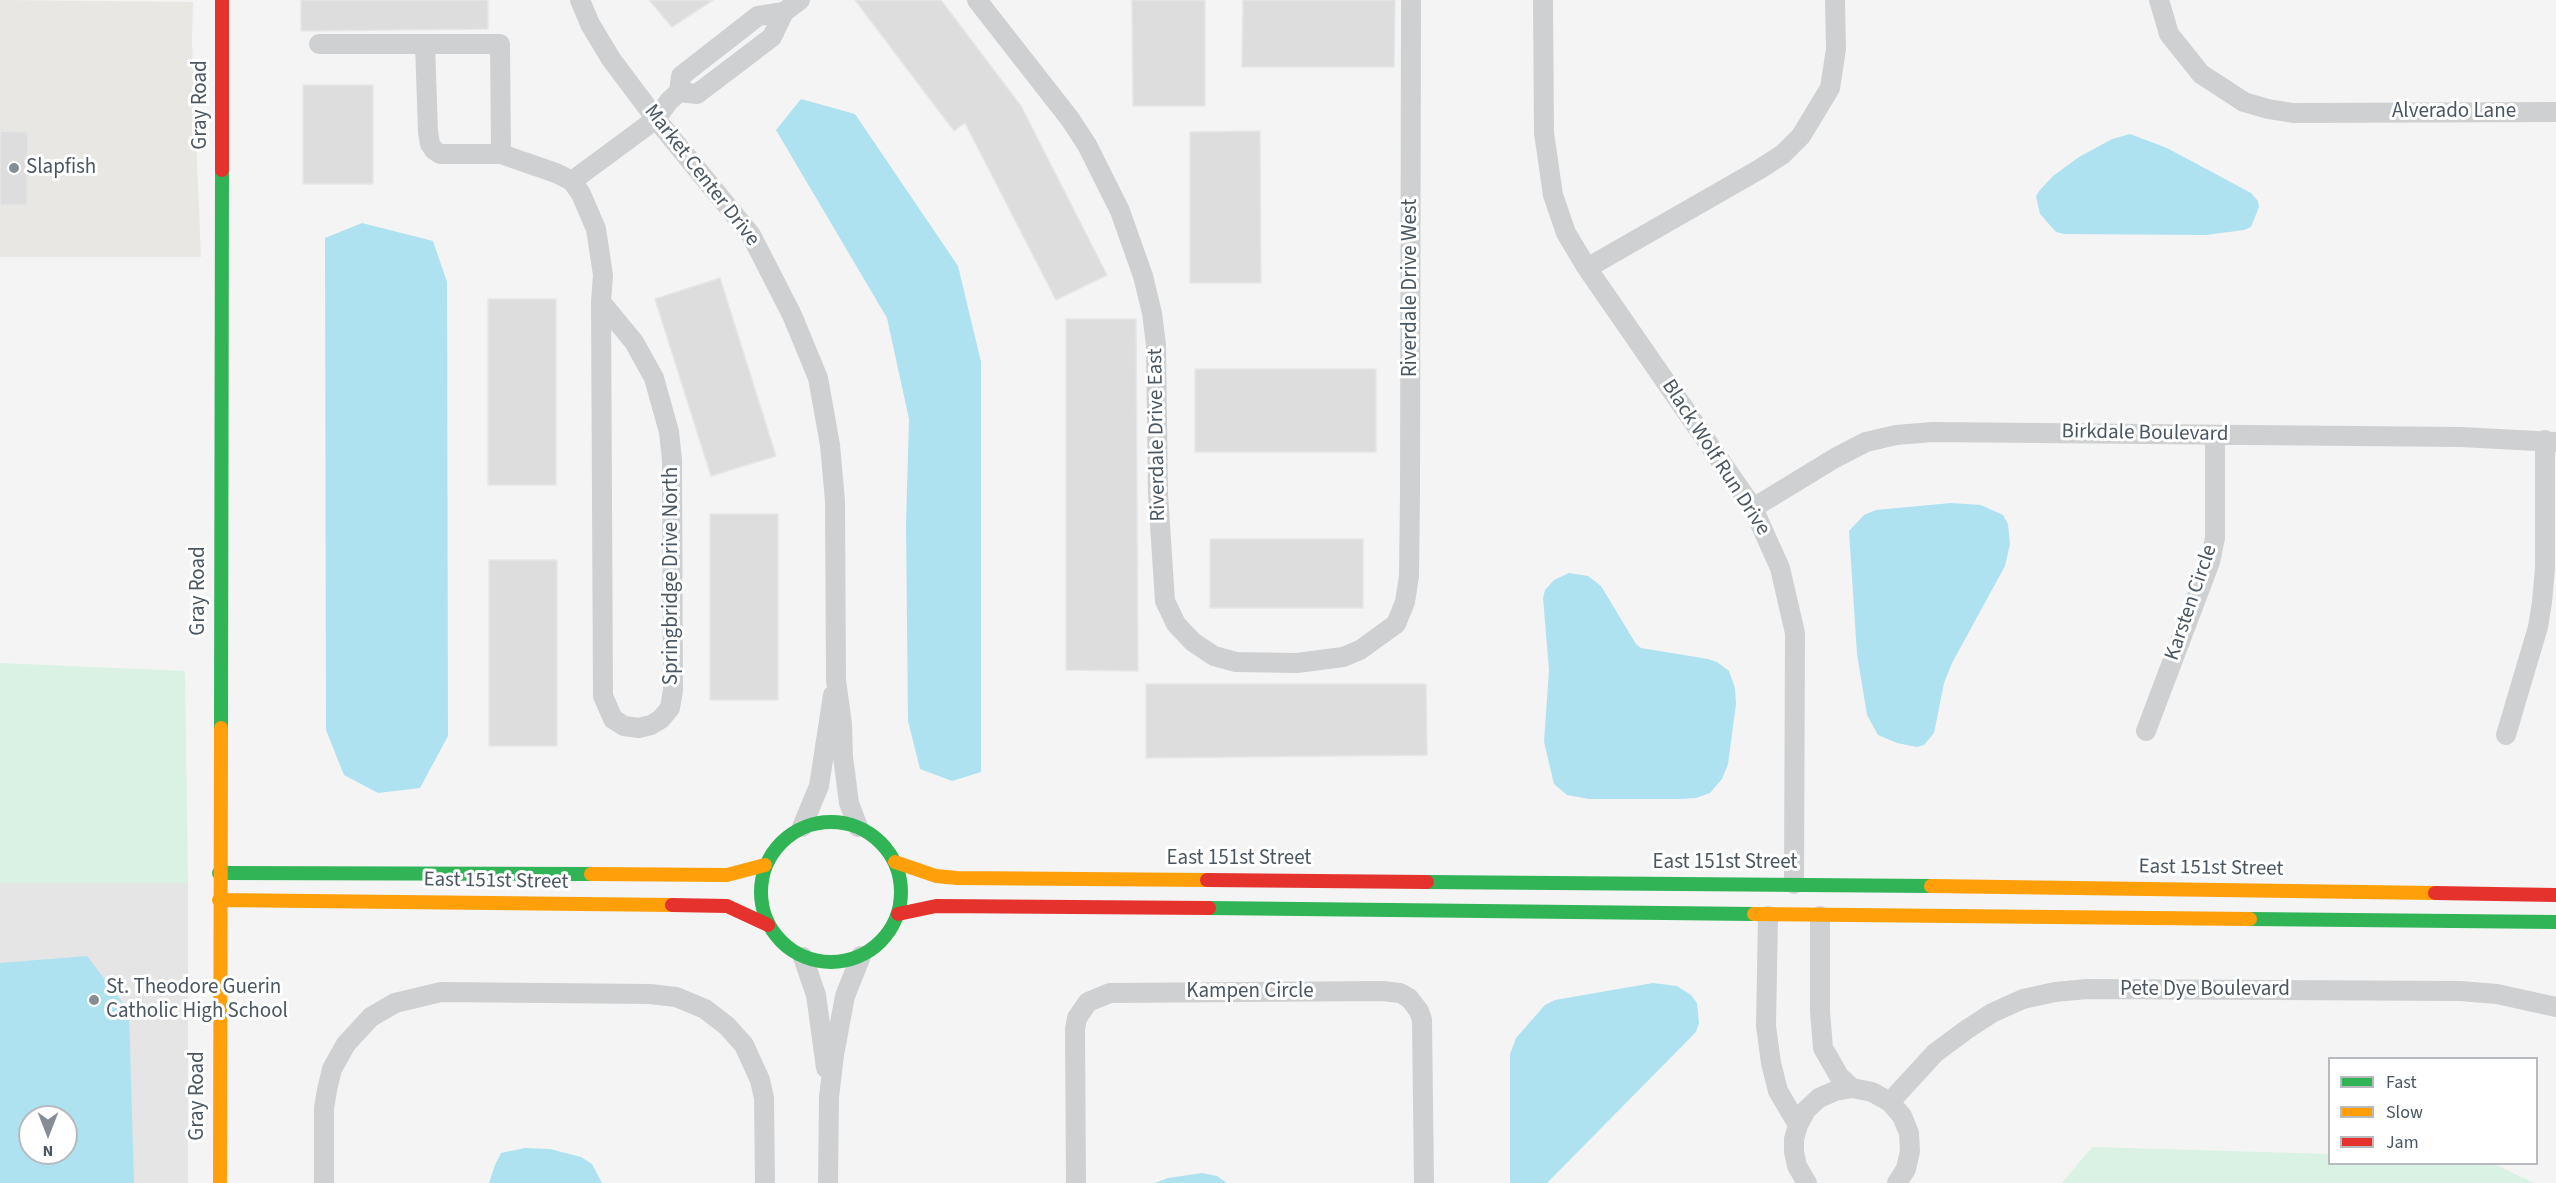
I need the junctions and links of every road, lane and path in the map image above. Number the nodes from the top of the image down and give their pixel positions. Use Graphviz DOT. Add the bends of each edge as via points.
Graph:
graph roads {
  1 [pos="222,0"];
  2 [pos="580,0"];
  3 [pos="800,0"];
  4 [pos="977,0"];
  5 [pos="1411,0"];
  6 [pos="1542,0"];
  7 [pos="1835,0"];
  8 [pos="2159,0"];
  9 [pos="319,44"];
  10 [pos="424,44"];
  11 [pos="2556,112"];
  12 [pos="656,119"];
  13 [pos="501,154"];
  14 [pos="572,181"];
  15 [pos="1587,268"];
  16 [pos="601,302"];
  17 [pos="2216,435"];
  18 [pos="2551,441"];
  19 [pos="1753,508"];
  20 [pos="1409,576"];
  21 [pos="836,680"];
  22 [pos="2146,731"];
  23 [pos="2506,735"];
  24 [pos="802,827"];
  25 [pos="858,827"];
  26 [pos="895,862"];
  27 [pos="765,865"];
  28 [pos="219,873"];
  29 [pos="1794,884"];
  30 [pos="2556,896"];
  31 [pos="219,900"];
  32 [pos="898,914"];
  33 [pos="1768,916"];
  34 [pos="1820,916"];
  35 [pos="2556,922"];
  36 [pos="768,925"];
  37 [pos="861,956"];
  38 [pos="803,957"];
  39 [pos="2556,1007"];
  40 [pos="1852,1088"];
  41 [pos="829,1098"];
  42 [pos="1890,1102"];
  43 [pos="1798,1125"];
  44 [pos="220,1183"];
  45 [pos="324,1183"];
  46 [pos="765,1183"];
  47 [pos="828,1183"];
  48 [pos="1076,1183"];
  49 [pos="1424,1183"];
  50 [pos="1807,1183"];
  51 [pos="1897,1183"];
  1 -- 28 [label="street, Gray Road"];
  2 -- 12 [label="street, Market Center Drive" via="598,40"];
  3 -- 12 [label="street" via="784,12 772,37 698,94 679,92"];
  4 -- 20 [label="street, Riverdale Drive East" via="1087,145 1120,211 1136,255 1155,329 1163,580 1165,601 1176,624 1214,656 1236,662 1297,663 1342,657 1360,650 1395,624 1405,602"];
  5 -- 20 [label="street, Riverdale Drive West"];
  6 -- 15 [label="street, Black Wolf Run Drive" via="1544,133 1551,184 1566,232"];
  7 -- 15 [label="street" via="1836,49 1830,88 1801,136 1760,169"];
  8 -- 11 [label="street, Alverado Lane" via="2169,34 2201,74 2244,102 2268,110"];
  9 -- 10 [label="street"];
  10 -- 13 [label="street" via="428,132 434,150 440,154"];
  10 -- 13 [label="street" via="500,44"];
  12 -- 14 [label="street"];
  12 -- 21 [label="street, Market Center Drive" via="752,235 818,378 835,501"];
  13 -- 14 [label="street"];
  14 -- 16 [label="street, Springbridge Drive North" via="596,229 603,275"];
  15 -- 19 [label="street, Black Wolf Run Drive"];
  16 -- 16 [label="street, Springbridge Drive North" via="603,696 613,719 624,726 639,728 651,725 670,708 673,690 672,460 669,432 654,378 634,342"];
  17 -- 18 [label="street, Birkdale Boulevard"];
  17 -- 19 [label="street, Birkdale Boulevard" via="1896,435 1866,442"];
  17 -- 22 [label="street, Karsten Circle" via="2215,538 2210,562"];
  18 -- 23 [label="street" via="2542,602"];
  19 -- 29 [label="street, Black Wolf Run Drive" via="1780,568 1795,633"];
  21 -- 24 [label="street, Market Center Drive" via="819,786"];
  21 -- 25 [label="street, Market Center Drive" via="849,803"];
  24 -- 25 [label="street" via="830,821"];
  24 -- 27 [label="street" via="780,843"];
  25 -- 26 [label="street" via="873,835"];
  26 -- 29 [label="street, East 151st Street" via="936,876 957,878"];
  26 -- 32 [label="street" via="902,897"];
  27 -- 28 [label="street, East 151st Street" via="727,875"];
  27 -- 36 [label="street" via="760,896"];
  28 -- 31 [label="street, Gray Road"];
  29 -- 30 [label="street, East 151st Street"];
  31 -- 36 [label="street, East 151st Street" via="727,906"];
  31 -- 44 [label="street, Gray Road"];
  32 -- 33 [label="street" via="936,906 972,906"];
  32 -- 37 [label="street" via="877,946"];
  33 -- 34 [label="street"];
  33 -- 43 [label="street" via="1766,1026 1771,1063 1778,1091"];
  34 -- 35 [label="street"];
  34 -- 40 [label="street" via="1823,1048 1839,1076"];
  36 -- 38 [label="street" via="777,939"];
  37 -- 38 [label="street" via="832,963"];
  37 -- 41 [label="street" via="845,996"];
  38 -- 41 [label="street" via="816,995"];
  39 -- 42 [label="street, Pete Dye Boulevard" via="2497,994 2460,992 2055,992 2023,999 1966,1030 1935,1053"];
  40 -- 42 [label="street" via="1872,1092"];
  40 -- 43 [label="street" via="1819,1098"];
  41 -- 47 [label="street"];
  42 -- 51 [label="street" via="1909,1133 1906,1169"];
  43 -- 50 [label="street" via="1794,1152"];
  45 -- 46 [label="street" via="324,1108 332,1069 346,1044 371,1017 395,1003 441,992 650,994 676,997 705,1009 744,1045 760,1080 764,1098"];
  48 -- 49 [label="street, Kampen Circle" via="1075,1029 1077,1017 1088,1002 1110,993 1370,992 1400,993 1415,1004 1422,1020"];
}
